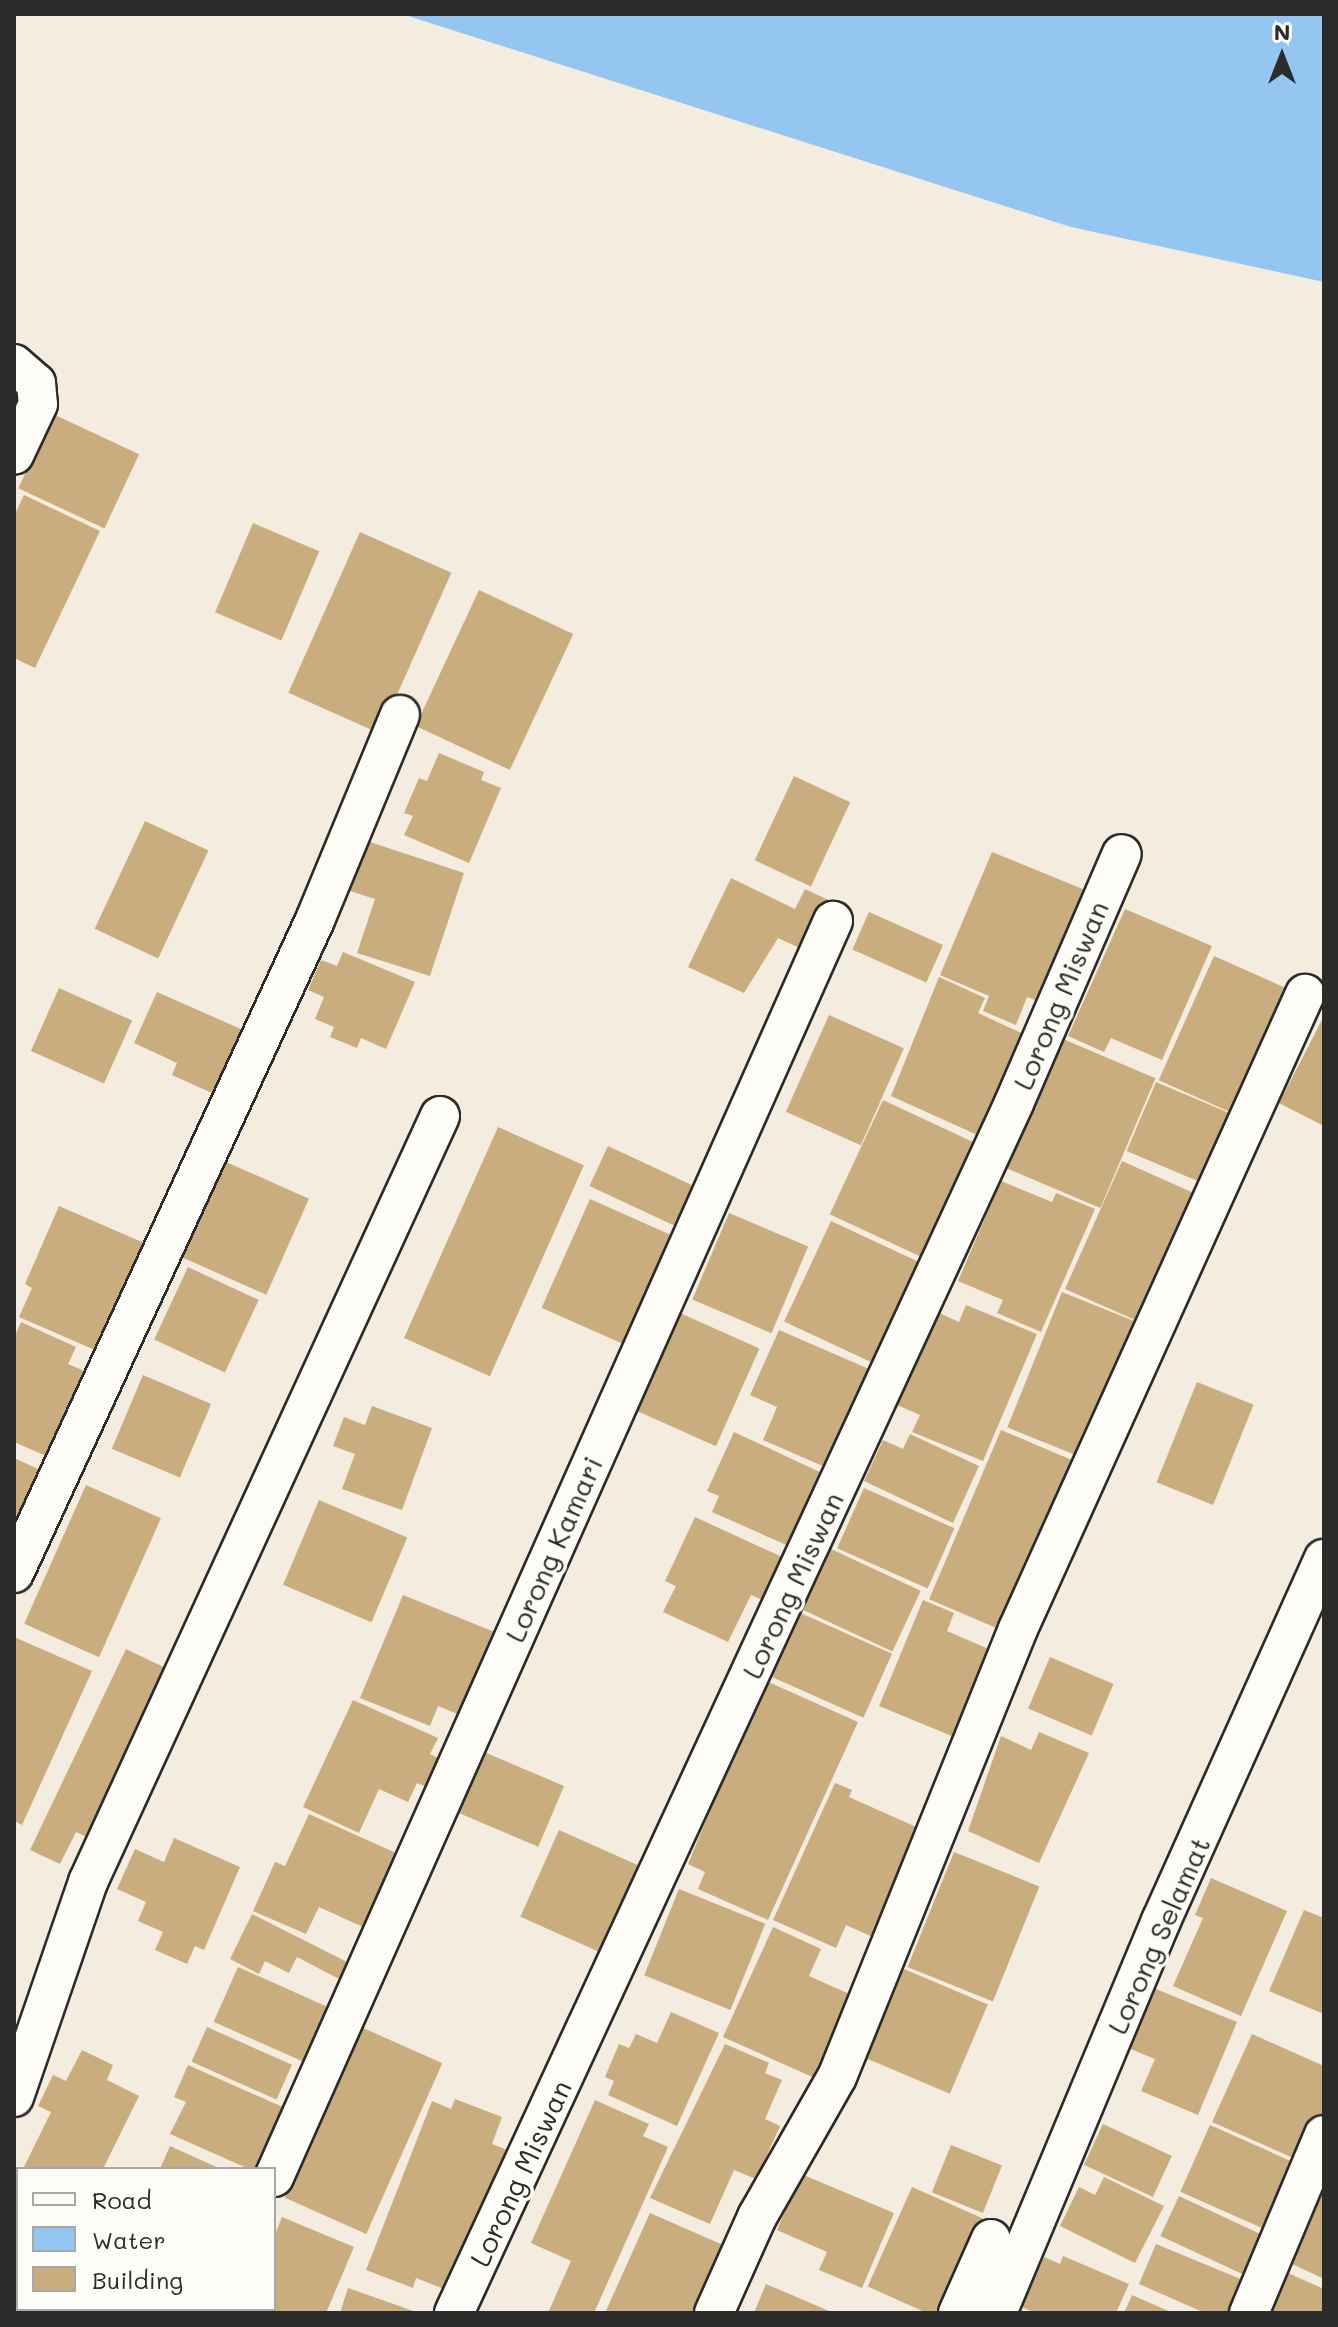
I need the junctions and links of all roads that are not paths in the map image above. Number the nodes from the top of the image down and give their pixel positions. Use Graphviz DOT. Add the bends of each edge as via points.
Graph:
graph roads {
  1 [pos="14,364"];
  2 [pos="14,455"];
  3 [pos="400,715"];
  4 [pos="1122,854"];
  5 [pos="833,921"];
  6 [pos="1305,994"];
  7 [pos="440,1116"];
  8 [pos="1324,1559"];
  9 [pos="14,1573"];
  10 [pos="14,2097"];
  11 [pos="1324,2135"];
  12 [pos="276,2173"];
  13 [pos="991,2239"];
  14 [pos="454,2313"];
  15 [pos="714,2313"];
  16 [pos="958,2313"];
  17 [pos="997,2313"];
  18 [pos="1249,2313"];
  1 -- 2 [label="street" via="36,383 38,404"];
  3 -- 9 [label="street" via="315,920"];
  4 -- 14 [label="street, Lorong Miswan" via="1014,1103"];
  5 -- 12 [label="street, Lorong Kamari"];
  6 -- 15 [label="street" via="1018,1629 837,2077 757,2217"];
  7 -- 10 [label="street" via="88,1882"];
  8 -- 17 [label="street, Lorong Selamat" via="1161,1921"];
  11 -- 18 [label="street"];
  13 -- 16 [label="street"];
}
